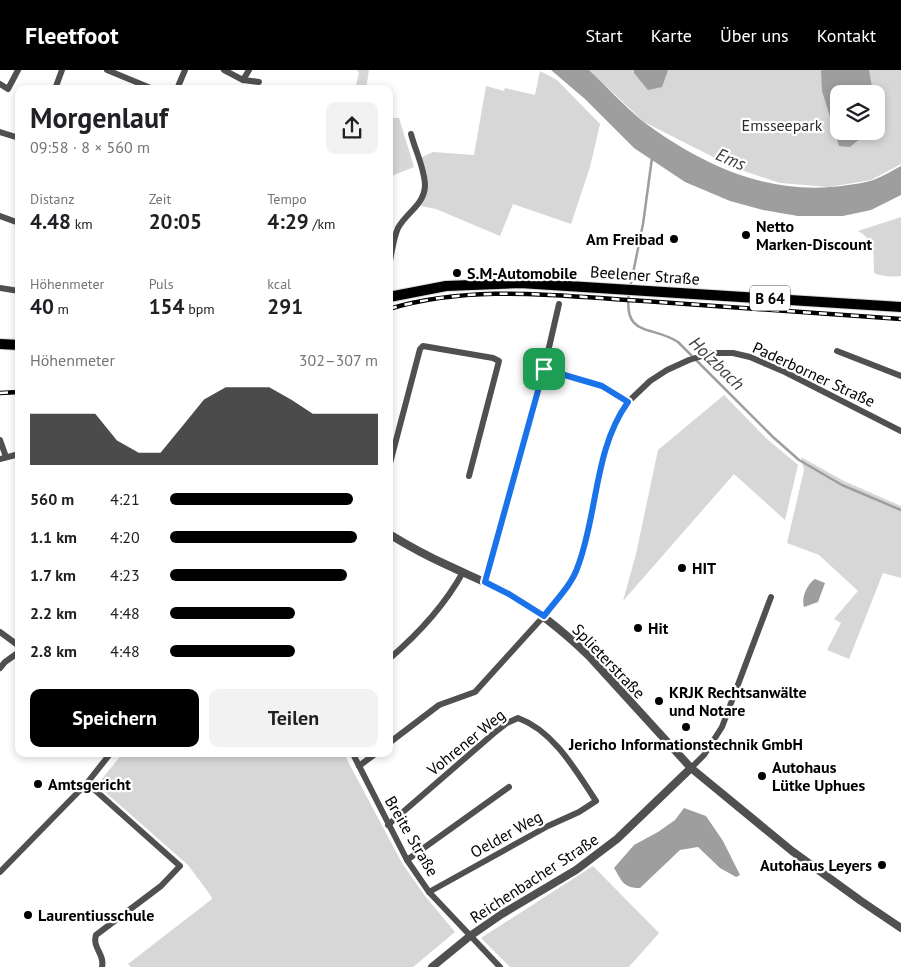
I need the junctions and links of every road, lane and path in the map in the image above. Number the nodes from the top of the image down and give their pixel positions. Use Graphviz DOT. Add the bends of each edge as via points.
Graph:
graph roads {
  1 [pos="18,70"];
  2 [pos="62,70"];
  3 [pos="107,70"];
  4 [pos="185,70"];
  5 [pos="224,70"];
  6 [pos="249,70"];
  7 [pos="243,80"];
  8 [pos="259,82"];
  9 [pos="0,84"];
  10 [pos="56,85"];
  11 [pos="143,85"];
  12 [pos="179,85"];
  13 [pos="0,132"];
  14 [pos="411,134"];
  15 [pos="15,137"];
  16 [pos="0,216"];
  17 [pos="15,222"];
  18 [pos="393,250"];
  19 [pos="0,288"];
  20 [pos="15,290"];
  21 [pos="393,296"];
  22 [pos="559,304"];
  23 [pos="901,307"];
  24 [pos="0,344"];
  25 [pos="15,345"];
  26 [pos="837,351"];
  27 [pos="544,369"];
  28 [pos="901,376"];
  29 [pos="628,402"];
  30 [pos="901,431"];
  31 [pos="0,440"];
  32 [pos="393,452"];
  33 [pos="3,458"];
  34 [pos="469,476"];
  35 [pos="393,537"];
  36 [pos="463,572"];
  37 [pos="485,582"];
  38 [pos="770,596"];
  39 [pos="544,616"];
  40 [pos="0,632"];
  41 [pos="15,643"];
  42 [pos="15,655"];
  43 [pos="393,656"];
  44 [pos="0,668"];
  45 [pos="393,740"];
  46 [pos="108,757"];
  47 [pos="354,757"];
  48 [pos="371,757"];
  49 [pos="359,766"];
  50 [pos="691,768"];
  51 [pos="87,783"];
  52 [pos="509,787"];
  53 [pos="596,801"];
  54 [pos="388,824"];
  55 [pos="407,860"];
  56 [pos="0,872"];
  57 [pos="429,892"];
  58 [pos="901,928"];
  59 [pos="470,936"];
  60 [pos="102,967"];
  61 [pos="432,967"];
  62 [pos="500,967"];
  1 -- 9 [label="street" via="8,89"];
  2 -- 10 [label="street"];
  3 -- 11 [label="street"];
  4 -- 12 [label="street"];
  5 -- 7 [label="street"];
  6 -- 7 [label="street"];
  7 -- 8 [label="street"];
  13 -- 15 [label="street"];
  14 -- 18 [label="street" via="424,175 424,193 399,227"];
  16 -- 17 [label="street"];
  19 -- 20 [label="street"];
  21 -- 23 [label="main road, Beelener Straße / B 64" via="446,286 549,284"];
  22 -- 27 [label="street"];
  24 -- 25 [label="main road"];
  26 -- 28 [label="street"];
  27 -- 29 [label="street" via="602,386"];
  27 -- 37 [label="street"];
  29 -- 30 [label="street, Paderborner Straße" via="650,381 688,360 712,353 734,353 785,372"];
  29 -- 39 [label="street, Paderborner Straße" via="618,416 607,446 578,568"];
  31 -- 33 [label="street"];
  32 -- 34 [label="street" via="423,346 493,358 499,361"];
  35 -- 36 [label="street, Splieterstraße"];
  36 -- 37 [label="street, Splieterstraße"];
  36 -- 43 [label="street" via="448,598"];
  37 -- 39 [label="street, Splieterstraße"];
  38 -- 50 [label="street" via="722,727 704,755"];
  39 -- 45 [label="street, Paderborner Straße" via="475,692 439,705"];
  39 -- 50 [label="street, Splieterstraße" via="590,656"];
  40 -- 41 [label="street"];
  42 -- 44 [label="street"];
  46 -- 51 [label="street"];
  47 -- 49 [label="street, Breite Straße"];
  48 -- 49 [label="street"];
  49 -- 54 [label="street, Breite Straße"];
  50 -- 58 [label="street, Splieterstraße" via="792,851"];
  50 -- 59 [label="street, Reichenbacher Straße" via="617,839 576,870"];
  51 -- 56 [label="street"];
  51 -- 60 [label="street" via="180,866 161,886 96,935 95,944 103,959"];
  52 -- 55 [label="street"];
  53 -- 54 [label="street, Vohrener Weg" via="569,761 550,740 529,722 518,718 493,734"];
  53 -- 57 [label="street, Oelder Weg"];
  54 -- 55 [label="street, Breite Straße"];
  55 -- 57 [label="street, Breite Straße"];
  57 -- 59 [label="street, Breite Straße"];
  59 -- 61 [label="street, Reichenbacher Straße"];
  59 -- 62 [label="street, Breite Straße"];
}
